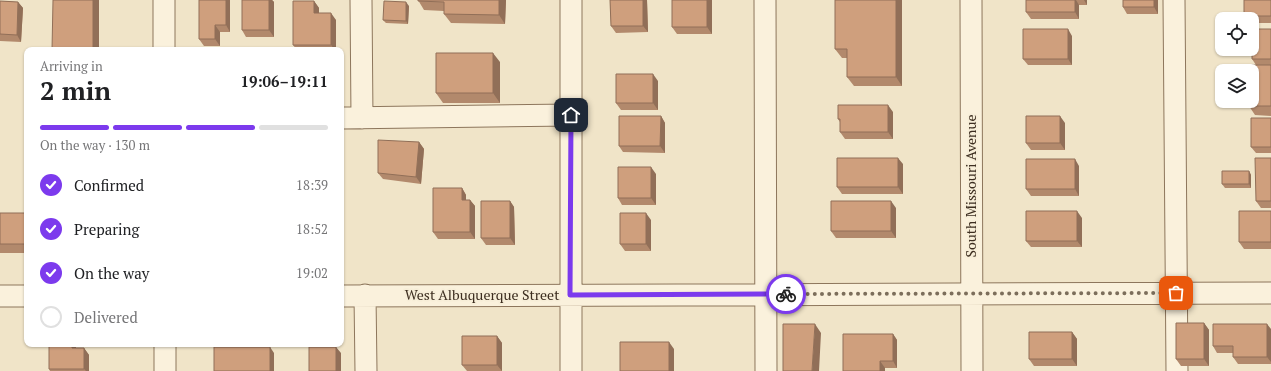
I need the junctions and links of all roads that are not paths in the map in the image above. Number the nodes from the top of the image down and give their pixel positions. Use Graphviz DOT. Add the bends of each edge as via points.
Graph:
graph roads {
  1 [pos="164,0"];
  2 [pos="361,0"];
  3 [pos="571,0"];
  4 [pos="765,0"];
  5 [pos="971,0"];
  6 [pos="1174,0"];
  7 [pos="164,47"];
  8 [pos="571,115"];
  9 [pos="344,118"];
  10 [pos="362,118"];
  11 [pos="972,293"];
  12 [pos="1176,293"];
  13 [pos="1271,293"];
  14 [pos="766,294"];
  15 [pos="570,295"];
  16 [pos="0,296"];
  17 [pos="24,296"];
  18 [pos="344,296"];
  19 [pos="365,296"];
  20 [pos="165,347"];
  21 [pos="165,371"];
  22 [pos="366,371"];
  23 [pos="571,371"];
  24 [pos="766,371"];
  25 [pos="972,371"];
  26 [pos="1177,371"];
  1 -- 7 [label="street"];
  2 -- 10 [label="street"];
  3 -- 8 [label="street"];
  4 -- 14 [label="street"];
  5 -- 11 [label="street, South Missouri Avenue"];
  6 -- 12 [label="street"];
  8 -- 10 [label="street"];
  8 -- 15 [label="street"];
  9 -- 10 [label="street"];
  11 -- 12 [label="street, West Albuquerque Street"];
  11 -- 14 [label="street, West Albuquerque Street"];
  11 -- 25 [label="street, South Missouri Avenue"];
  12 -- 13 [label="street, West Albuquerque Street"];
  12 -- 26 [label="street"];
  14 -- 15 [label="street, West Albuquerque Street"];
  14 -- 24 [label="street"];
  15 -- 19 [label="street, West Albuquerque Street"];
  15 -- 23 [label="street"];
  16 -- 17 [label="street"];
  18 -- 19 [label="street, West Albuquerque Street"];
  19 -- 22 [label="street"];
  20 -- 21 [label="street"];
}
